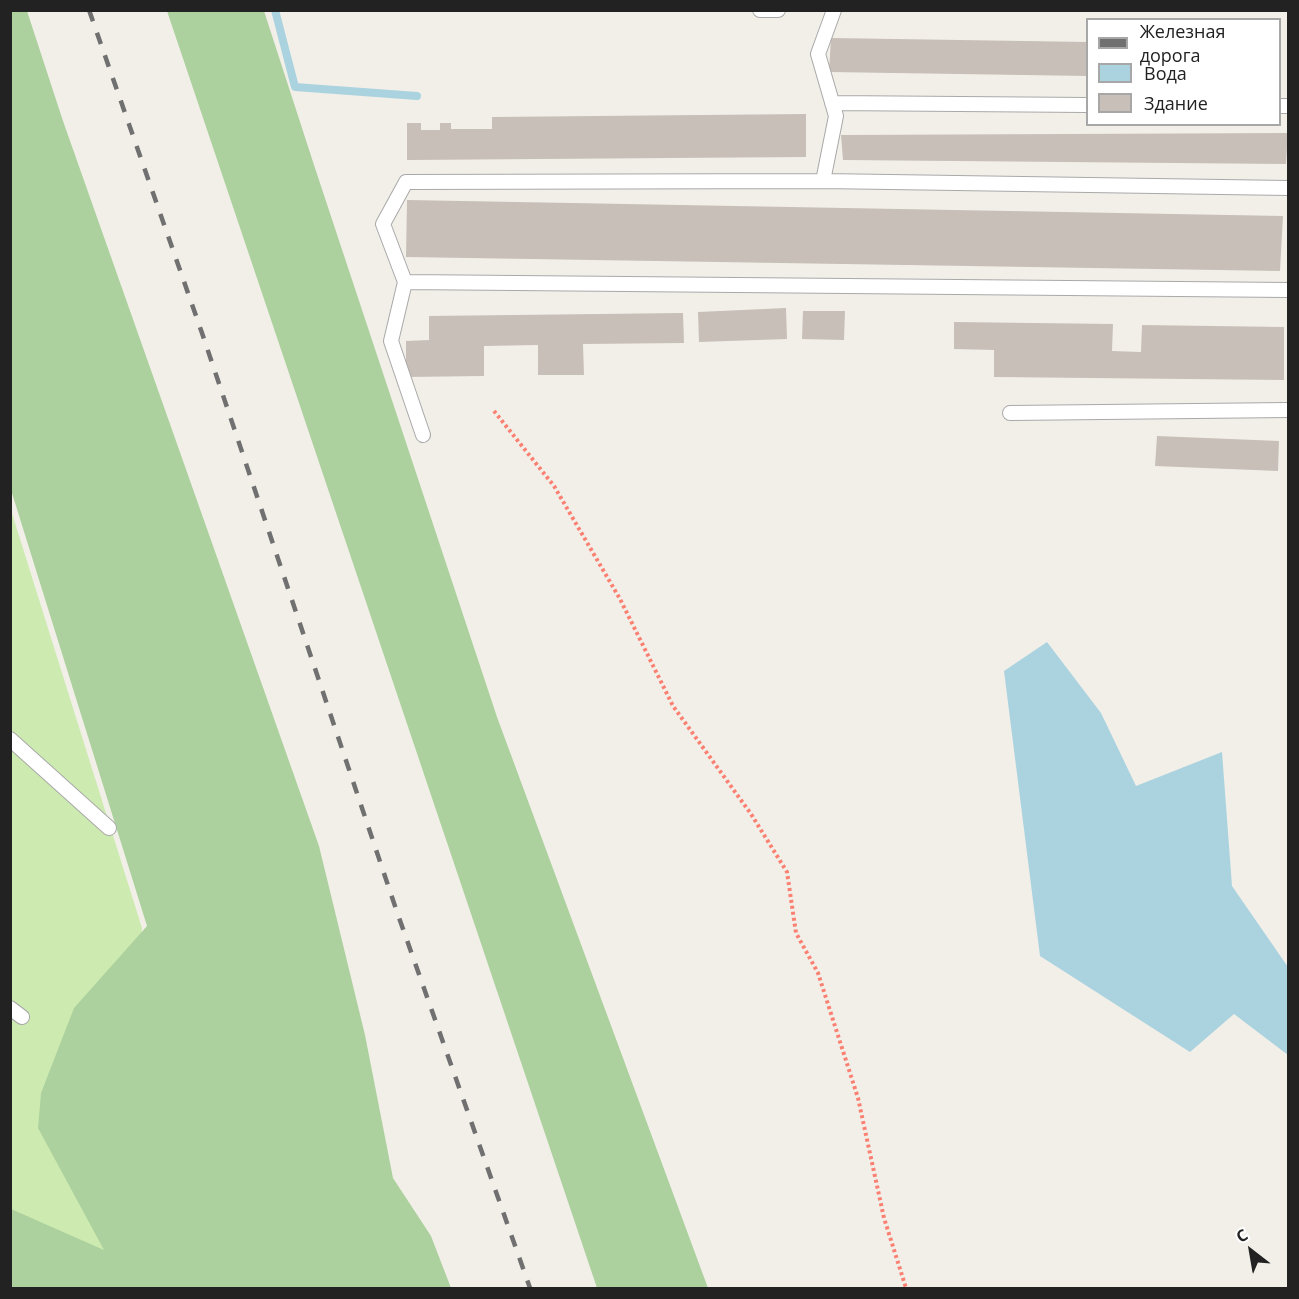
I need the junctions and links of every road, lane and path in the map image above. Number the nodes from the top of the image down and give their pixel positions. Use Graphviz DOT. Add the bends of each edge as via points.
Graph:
graph roads {
  1 [pos="760,10"];
  2 [pos="777,10"];
  3 [pos="834,10"];
  4 [pos="832,103"];
  5 [pos="1086,105"];
  6 [pos="823,181"];
  7 [pos="1288,188"];
  8 [pos="405,282"];
  9 [pos="1288,290"];
  10 [pos="1288,410"];
  11 [pos="494,411"];
  12 [pos="1010,413"];
  13 [pos="423,435"];
  14 [pos="10,740"];
  15 [pos="109,828"];
  16 [pos="906,1288"];
  1 -- 2 [label="lane"];
  3 -- 4 [label="lane" via="818,54"];
  4 -- 5 [label="lane"];
  4 -- 6 [label="lane" via="836,116"];
  6 -- 7 [label="lane"];
  6 -- 8 [label="lane" via="406,182 383,224"];
  8 -- 9 [label="lane"];
  8 -- 13 [label="lane" via="391,341"];
  10 -- 12 [label="lane"];
  11 -- 16 [label="path" via="554,486 620,599 673,706 751,814 787,872 796,933 818,973 858,1098 885,1218"];
  14 -- 15 [label="lane"];
}
